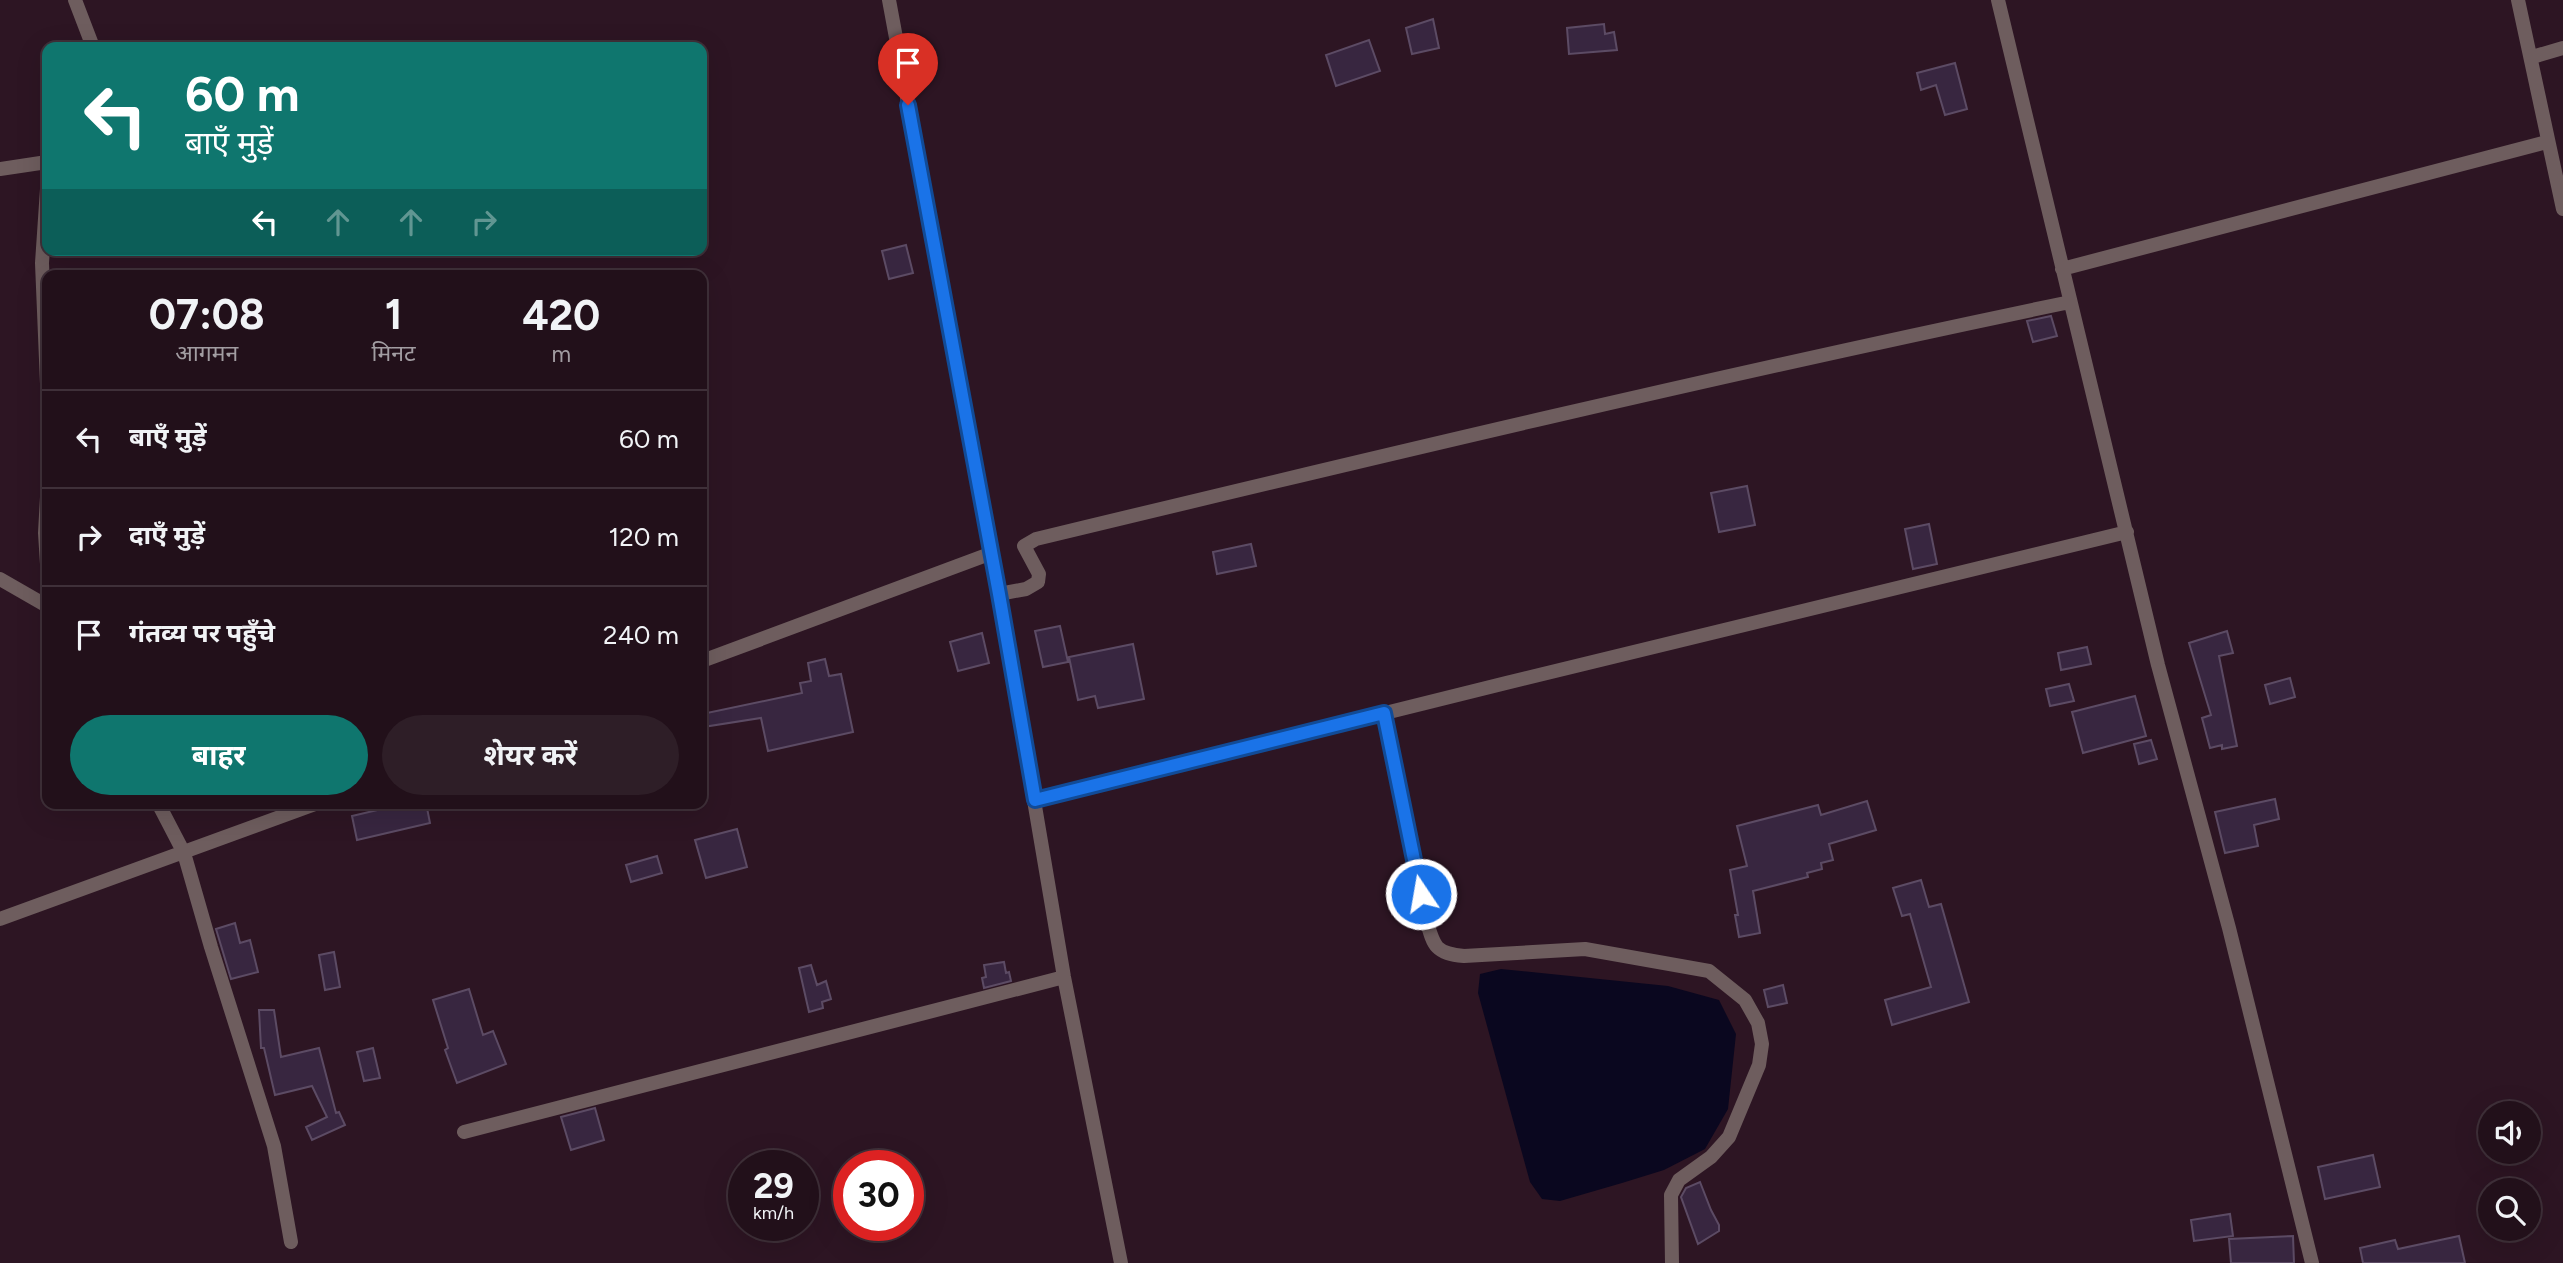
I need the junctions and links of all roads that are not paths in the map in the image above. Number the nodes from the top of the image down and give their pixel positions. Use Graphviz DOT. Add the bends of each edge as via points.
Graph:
graph roads {
  1 [pos="75,0"];
  2 [pos="888,0"];
  3 [pos="1998,0"];
  4 [pos="2518,0"];
  5 [pos="91,42"];
  6 [pos="2563,48"];
  7 [pos="2532,57"];
  8 [pos="2547,142"];
  9 [pos="42,163"];
  10 [pos="0,169"];
  11 [pos="2563,209"];
  12 [pos="2062,269"];
  13 [pos="2070,302"];
  14 [pos="2126,532"];
  15 [pos="992,553"];
  16 [pos="0,579"];
  17 [pos="999,594"];
  18 [pos="42,603"];
  19 [pos="707,659"];
  20 [pos="1384,713"];
  21 [pos="1035,800"];
  22 [pos="161,809"];
  23 [pos="301,809"];
  24 [pos="184,853"];
  25 [pos="0,919"];
  26 [pos="1064,977"];
  27 [pos="464,1132"];
  28 [pos="291,1242"];
  29 [pos="1121,1263"];
  30 [pos="1672,1263"];
  31 [pos="2312,1263"];
  1 -- 5 [label="street"];
  2 -- 15 [label="street"];
  3 -- 12 [label="street"];
  4 -- 7 [label="street"];
  6 -- 7 [label="street"];
  7 -- 8 [label="street"];
  8 -- 11 [label="street"];
  8 -- 12 [label="street"];
  9 -- 10 [label="street"];
  12 -- 13 [label="street"];
  13 -- 14 [label="street"];
  13 -- 17 [label="street" via="1491,430 1036,539 1024,546 1039,574 1038,582"];
  14 -- 20 [label="street"];
  14 -- 31 [label="street"];
  15 -- 17 [label="street"];
  15 -- 19 [label="street"];
  16 -- 18 [label="street"];
  17 -- 21 [label="street"];
  20 -- 21 [label="street"];
  20 -- 30 [label="street" via="1426,919 1438,949 1464,956 1585,949 1709,971 1745,1000 1758,1023 1759,1065 1729,1137 1679,1180 1671,1195"];
  21 -- 26 [label="street"];
  22 -- 24 [label="street"];
  23 -- 24 [label="street"];
  24 -- 25 [label="street"];
  24 -- 28 [label="street" via="274,1146"];
  26 -- 27 [label="street"];
  26 -- 29 [label="street"];
}
